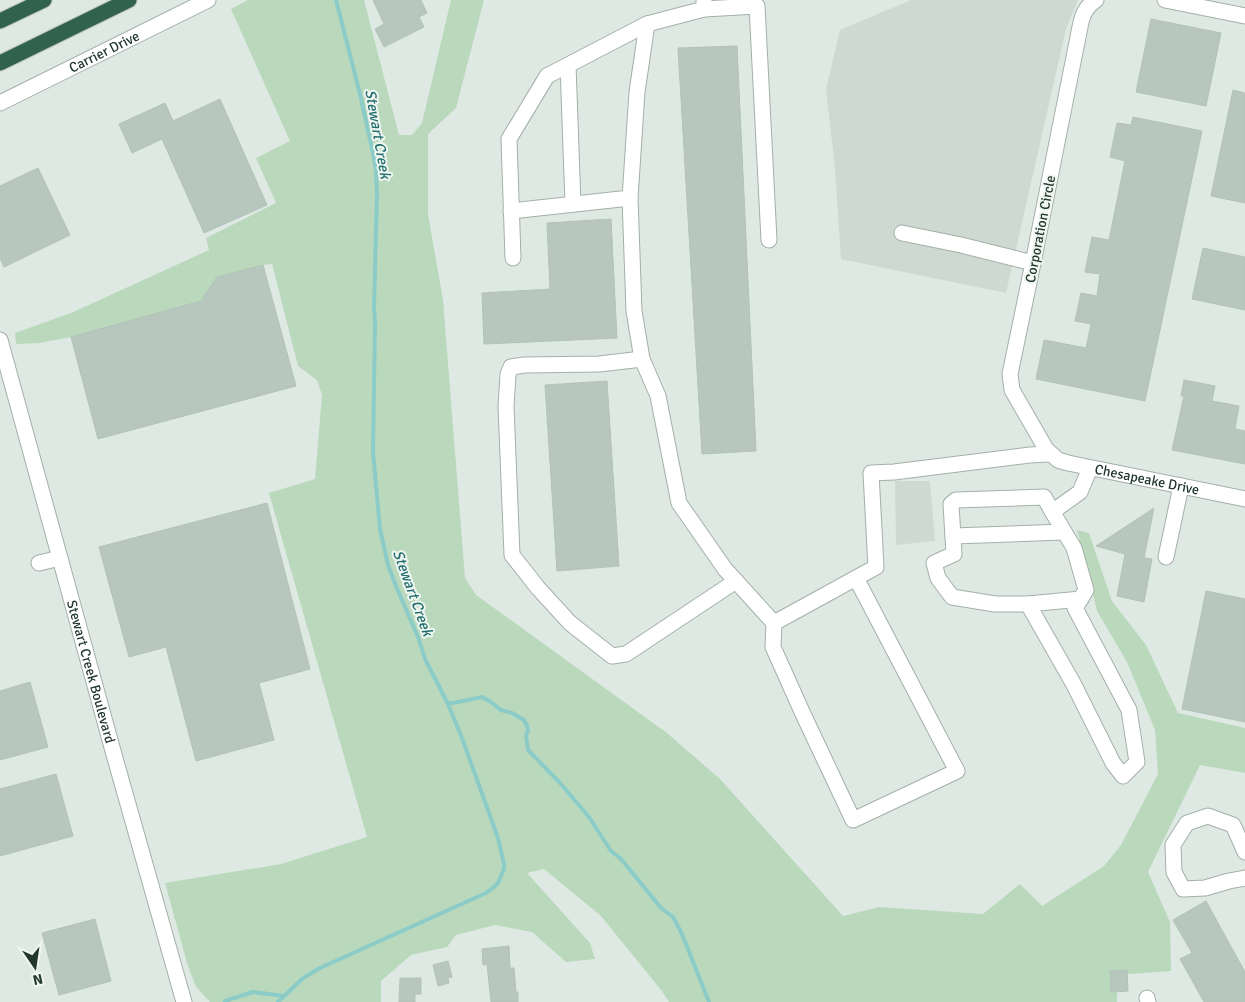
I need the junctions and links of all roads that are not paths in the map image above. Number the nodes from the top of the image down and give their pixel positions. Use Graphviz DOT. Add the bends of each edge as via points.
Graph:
graph roads {
  1 [pos="44,0"];
  2 [pos="129,0"];
  3 [pos="208,0"];
  4 [pos="1096,0"];
  5 [pos="1166,0"];
  6 [pos="704,4"];
  7 [pos="1245,16"];
  8 [pos="0,22"];
  9 [pos="647,24"];
  10 [pos="0,63"];
  11 [pos="568,65"];
  12 [pos="0,103"];
  13 [pos="630,198"];
  14 [pos="573,204"];
  15 [pos="511,211"];
  16 [pos="902,233"];
  17 [pos="769,240"];
  18 [pos="513,258"];
  19 [pos="1033,263"];
  20 [pos="0,340"];
  21 [pos="642,359"];
  22 [pos="1049,454"];
  23 [pos="1090,468"];
  24 [pos="1181,486"];
  25 [pos="1245,499"];
  26 [pos="1053,514"];
  27 [pos="1064,532"];
  28 [pos="954,536"];
  29 [pos="60,558"];
  30 [pos="1166,558"];
  31 [pos="39,563"];
  32 [pos="856,578"];
  33 [pos="736,581"];
  34 [pos="1081,599"];
  35 [pos="1028,604"];
  36 [pos="774,623"];
  37 [pos="1245,852"];
  38 [pos="1245,878"];
  39 [pos="184,1002"];
  1 -- 8 [label="highway"];
  2 -- 10 [label="highway"];
  3 -- 12 [label="street, Carrier Drive"];
  4 -- 19 [label="street, Corporation Circle" via="1080,22"];
  5 -- 7 [label="street"];
  6 -- 9 [label="street"];
  6 -- 17 [label="street" via="757,6"];
  9 -- 11 [label="street"];
  9 -- 13 [label="street" via="636,92"];
  11 -- 14 [label="street"];
  11 -- 15 [label="street" via="547,76 509,139"];
  13 -- 14 [label="street"];
  13 -- 21 [label="street" via="634,311"];
  14 -- 15 [label="street"];
  15 -- 18 [label="street"];
  16 -- 19 [label="street" via="962,244"];
  19 -- 22 [label="street, Corporation Circle" via="1010,385"];
  20 -- 29 [label="street, Stewart Creek Boulevard"];
  21 -- 33 [label="street" via="658,396 679,503"];
  21 -- 33 [label="street" via="598,364 511,366 506,406 512,555 570,623 612,656 626,654"];
  22 -- 23 [label="street, Chesapeake Drive" via="1058,460"];
  22 -- 32 [label="street" via="871,473 876,568"];
  23 -- 24 [label="street, Chesapeake Drive"];
  23 -- 26 [label="street" via="1080,492"];
  24 -- 25 [label="street, Chesapeake Drive"];
  24 -- 30 [label="street"];
  26 -- 27 [label="street"];
  26 -- 28 [label="street" via="1044,497 956,500 951,504"];
  27 -- 28 [label="street"];
  27 -- 34 [label="street" via="1074,548 1086,590"];
  28 -- 35 [label="street" via="954,554 934,563 938,578 952,597 995,604"];
  29 -- 31 [label="street"];
  29 -- 39 [label="street, Stewart Creek Boulevard"];
  32 -- 36 [label="street"];
  32 -- 36 [label="street" via="957,770 853,820 773,647"];
  33 -- 36 [label="street"];
  34 -- 35 [label="street"];
  34 -- 35 [label="street" via="1075,608 1129,710 1137,762 1123,776"];
  37 -- 38 [label="street" via="1233,825 1208,816 1187,823 1173,845 1174,872 1182,889 1205,888"];
}
